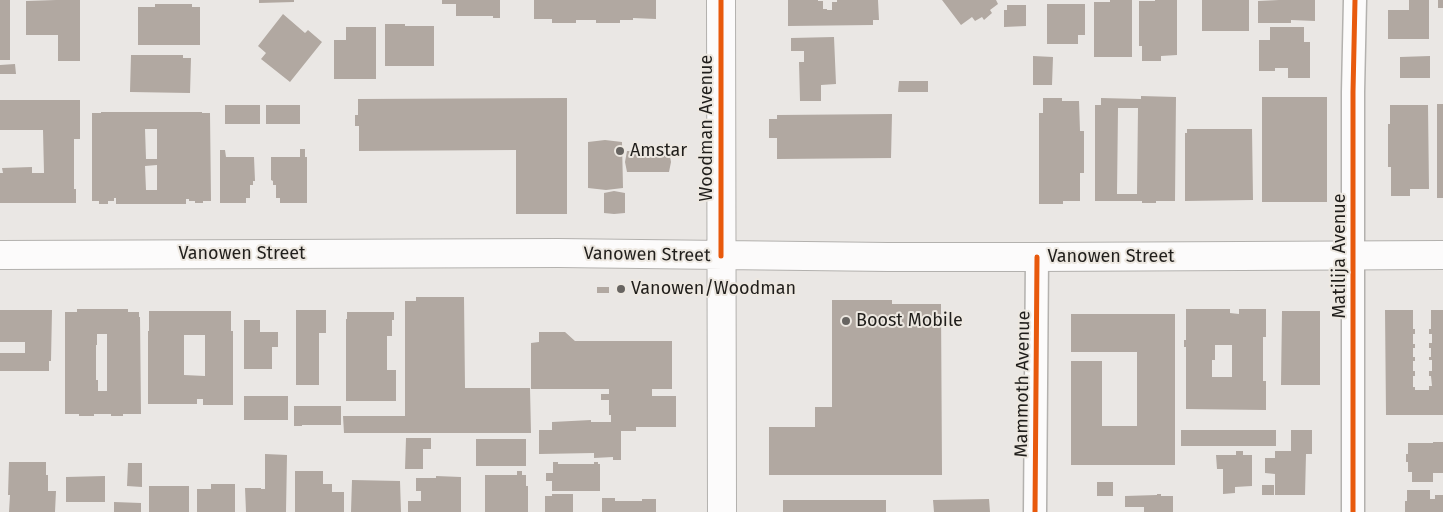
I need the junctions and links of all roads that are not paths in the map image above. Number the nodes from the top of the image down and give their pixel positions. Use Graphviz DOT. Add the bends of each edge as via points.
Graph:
graph roads {
  1 [pos="721,0"];
  2 [pos="1355,0"];
  3 [pos="0,255"];
  4 [pos="1354,255"];
  5 [pos="1443,255"];
  6 [pos="721,256"];
  7 [pos="1037,257"];
  8 [pos="722,512"];
  9 [pos="1035,512"];
  10 [pos="1353,512"];
  1 -- 6 [label="main road, Woodman Avenue"];
  2 -- 4 [label="street, Matilija Avenue"];
  3 -- 6 [label="main road, Vanowen Street" via="558,253"];
  4 -- 5 [label="main road, Vanowen Street"];
  4 -- 7 [label="main road, Vanowen Street"];
  4 -- 10 [label="street, Matilija Avenue"];
  6 -- 7 [label="main road, Vanowen Street"];
  6 -- 8 [label="main road, Woodman Avenue"];
  7 -- 9 [label="street, Mammoth Avenue"];
}
